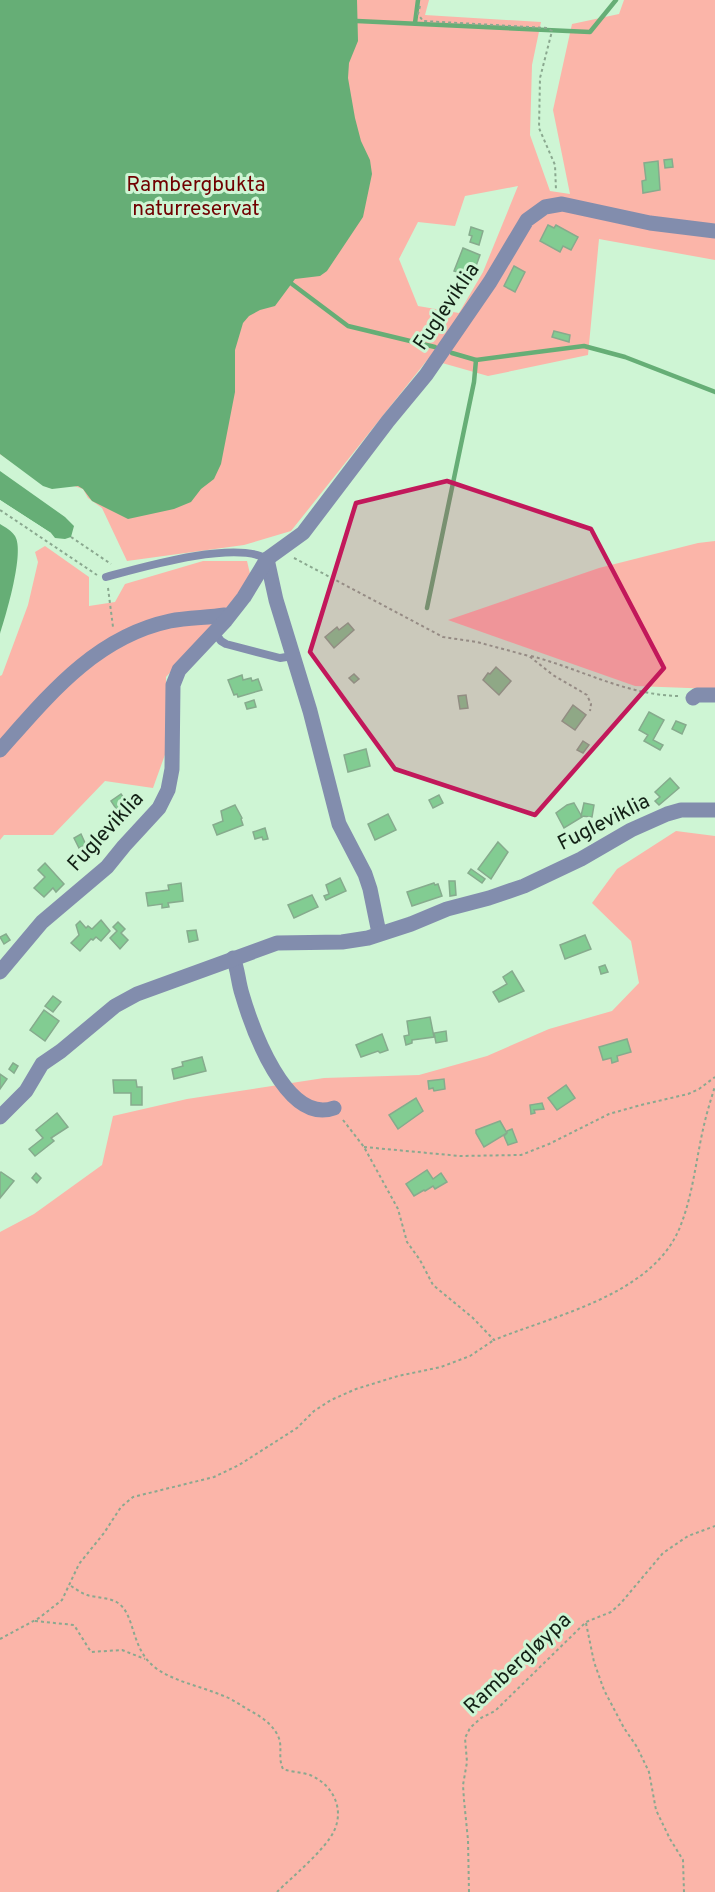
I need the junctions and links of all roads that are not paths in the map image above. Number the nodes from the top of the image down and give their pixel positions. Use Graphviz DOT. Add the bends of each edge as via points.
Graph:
graph roads {
  1 [pos="715,231"];
  2 [pos="267,559"];
  3 [pos="106,577"];
  4 [pos="228,616"];
  5 [pos="215,633"];
  6 [pos="293,656"];
  7 [pos="715,695"];
  8 [pos="693,698"];
  9 [pos="0,750"];
  10 [pos="715,810"];
  11 [pos="380,933"];
  12 [pos="233,958"];
  13 [pos="0,972"];
  14 [pos="334,1108"];
  15 [pos="0,1117"];
  1 -- 2 [label="street, Fugleviklia" via="650,223 557,204 527,220 448,345 303,533"];
  2 -- 3 [label="lane" via="259,554 228,553"];
  2 -- 4 [label="street, Fugleviklia"];
  2 -- 6 [label="street"];
  4 -- 5 [label="street, Fugleviklia"];
  4 -- 9 [label="street" via="168,621 114,642 64,680"];
  5 -- 6 [label="lane" via="226,644 280,658"];
  5 -- 13 [label="street, Fugleviklia" via="178,670 174,680 172,769 163,803 107,867 42,922"];
  6 -- 11 [label="street" via="339,824 365,874"];
  7 -- 8 [label="street"];
  10 -- 11 [label="street, Fugleviklia" via="667,814 524,886"];
  11 -- 12 [label="street, Fugleviklia" via="349,942 277,943"];
  12 -- 14 [label="street" via="243,997 277,1077 310,1108"];
  12 -- 15 [label="street, Fugleviklia" via="136,994 115,1006 42,1064 26,1091"];
}
